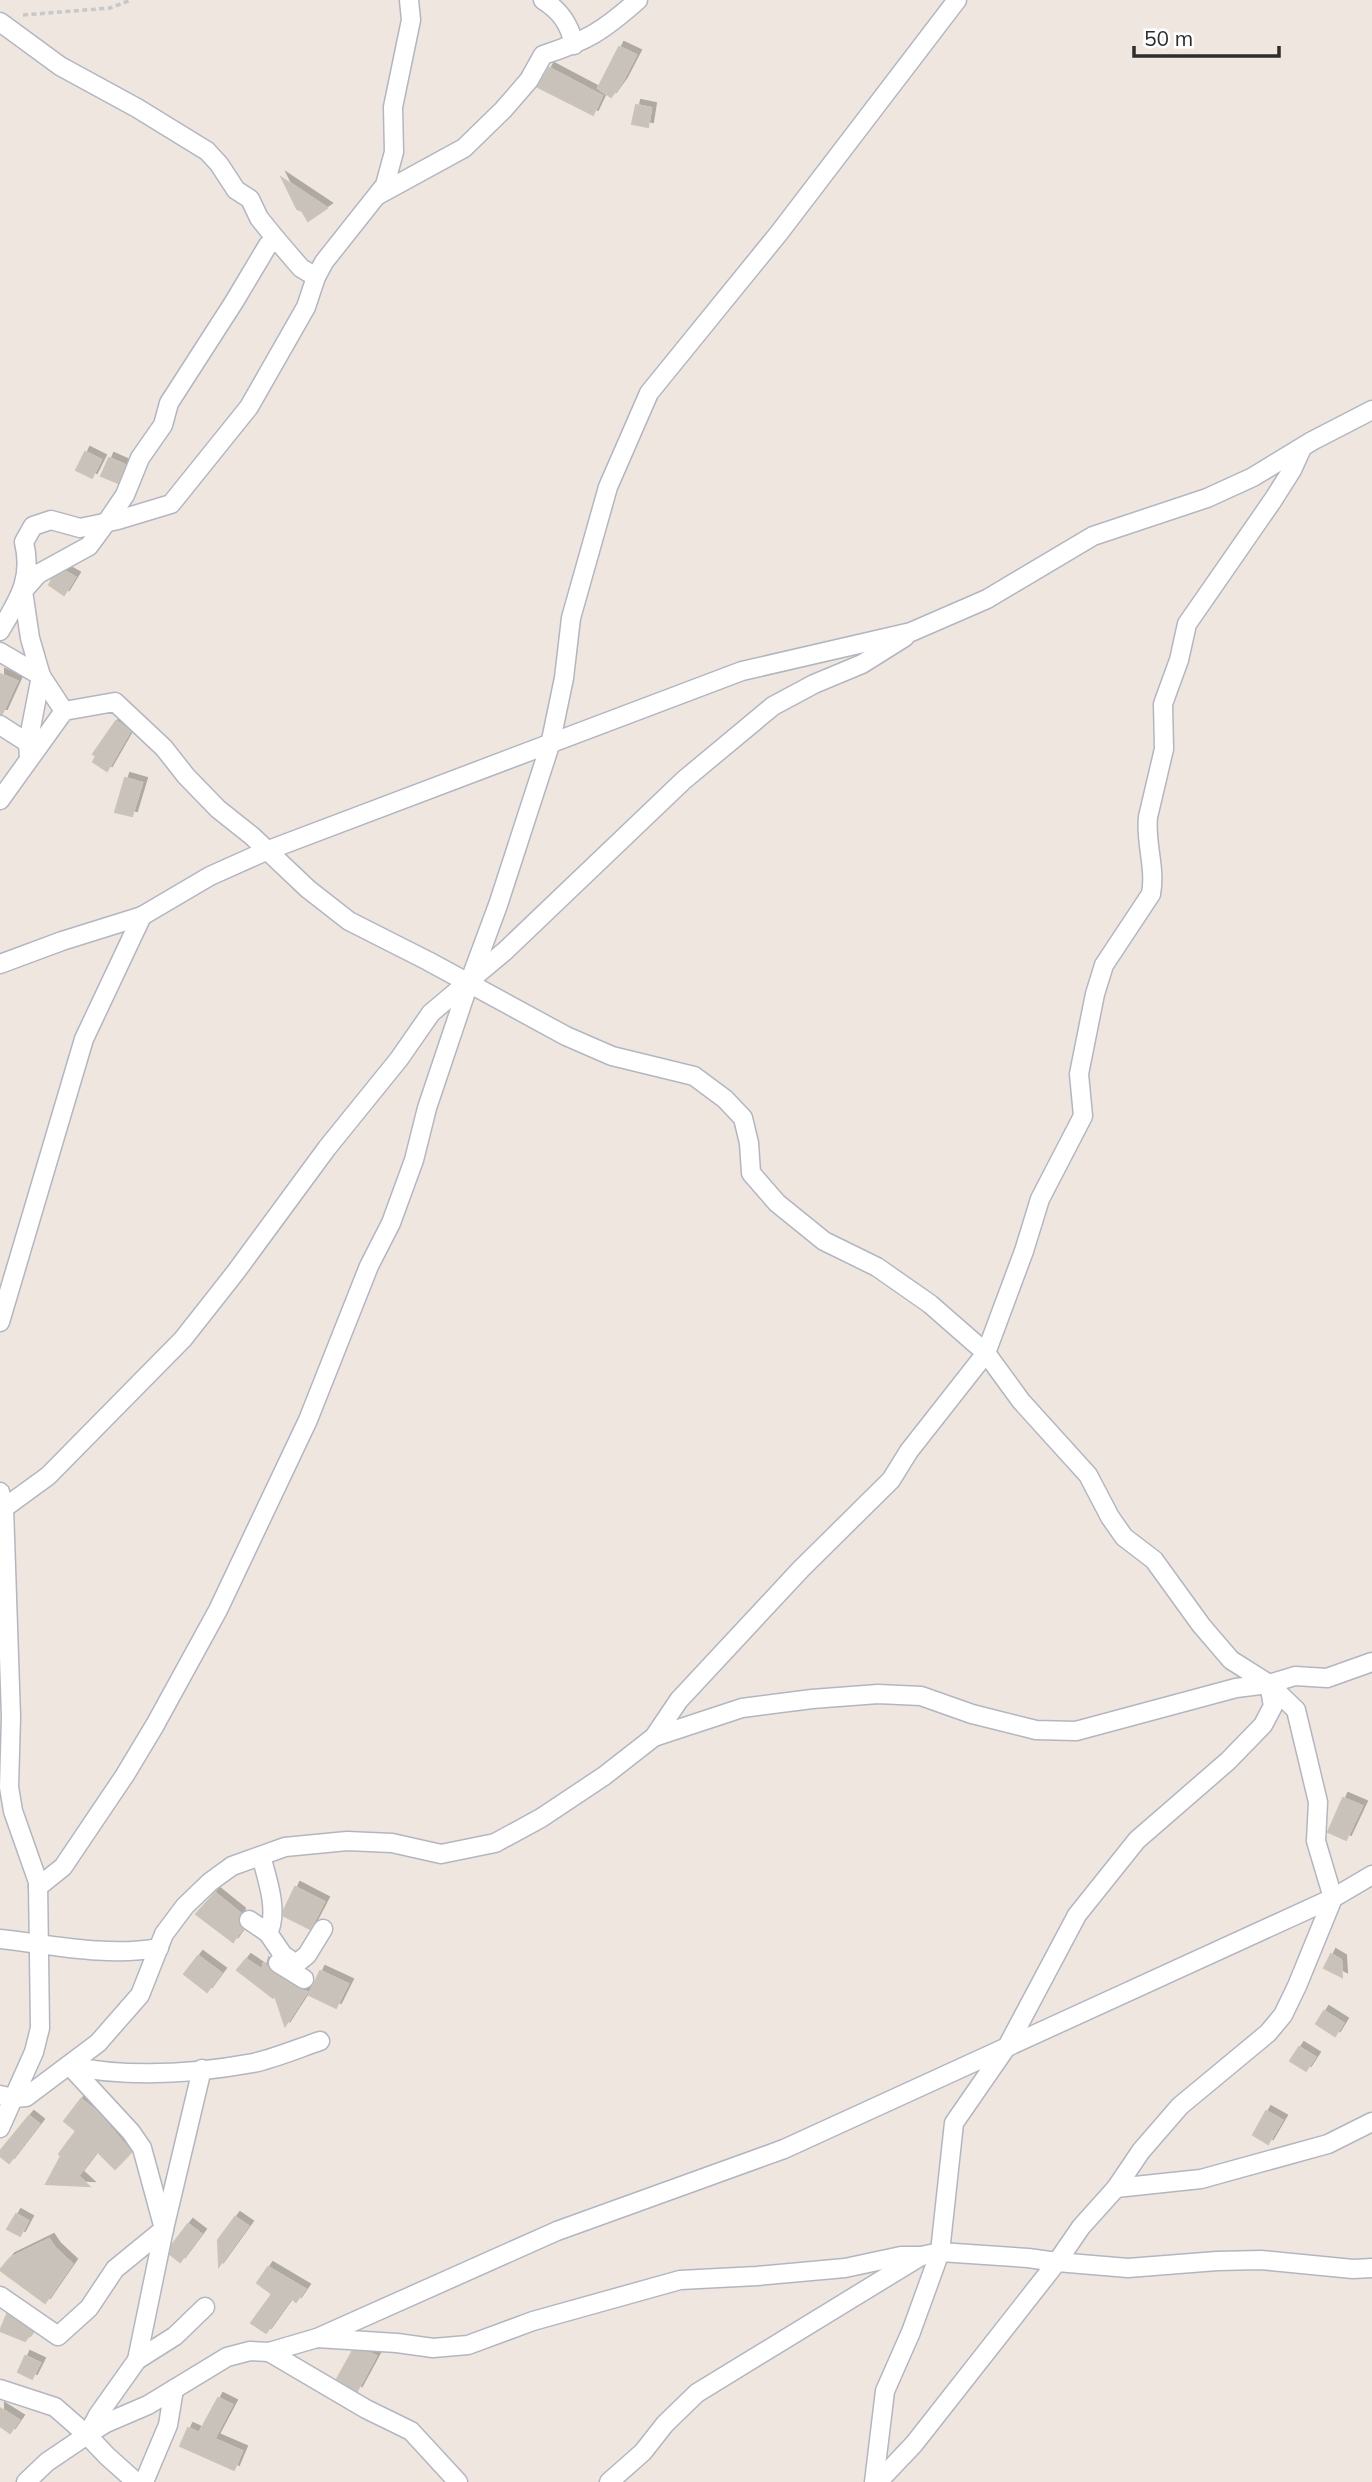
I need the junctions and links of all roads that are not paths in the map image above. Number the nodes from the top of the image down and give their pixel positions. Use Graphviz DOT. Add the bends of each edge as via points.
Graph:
graph roads {
  1 [pos="409,0"];
  2 [pos="542,0"];
  3 [pos="638,0"];
  4 [pos="957,0"];
  5 [pos="7,19"];
  6 [pos="575,45"];
  7 [pos="373,197"];
  8 [pos="276,239"];
  9 [pos="316,277"];
  10 [pos="1372,411"];
  11 [pos="1302,449"];
  12 [pos="106,523"];
  13 [pos="23,591"];
  14 [pos="0,631"];
  15 [pos="911,632"];
  16 [pos="0,652"];
  17 [pos="41,676"];
  18 [pos="64,711"];
  19 [pos="0,725"];
  20 [pos="550,745"];
  21 [pos="29,750"];
  22 [pos="0,800"];
  23 [pos="267,851"];
  24 [pos="142,916"];
  25 [pos="0,964"];
  26 [pos="469,983"];
  27 [pos="0,1322"];
  28 [pos="986,1353"];
  29 [pos="1,1504"];
  30 [pos="1372,1662"];
  31 [pos="1269,1684"];
  32 [pos="654,1737"];
  33 [pos="261,1856"];
  34 [pos="1372,1875"];
  35 [pos="38,1887"];
  36 [pos="1333,1898"];
  37 [pos="249,1920"];
  38 [pos="323,1929"];
  39 [pos="0,1939"];
  40 [pos="272,1939"];
  41 [pos="38,1944"];
  42 [pos="159,1948"];
  43 [pos="304,1979"];
  44 [pos="320,2041"];
  45 [pos="1008,2045"];
  46 [pos="70,2066"];
  47 [pos="202,2069"];
  48 [pos="7,2097"];
  49 [pos="1372,2122"];
  50 [pos="0,2128"];
  51 [pos="1116,2188"];
  52 [pos="164,2229"];
  53 [pos="940,2252"];
  54 [pos="921,2256"];
  55 [pos="1057,2262"];
  56 [pos="1372,2268"];
  57 [pos="0,2296"];
  58 [pos="205,2307"];
  59 [pos="317,2339"];
  60 [pos="269,2352"];
  61 [pos="137,2360"];
  62 [pos="0,2389"];
  63 [pos="174,2389"];
  64 [pos="87,2435"];
  65 [pos="26,2482"];
  66 [pos="136,2482"];
  67 [pos="144,2482"];
  68 [pos="458,2482"];
  69 [pos="609,2482"];
  70 [pos="876,2482"];
  1 -- 7 [label="street" via="411,20 393,107 394,152 385,185"];
  2 -- 6 [label="street" via="570,26"];
  3 -- 6 [label="street" via="601,32"];
  4 -- 20 [label="street" via="779,233 649,393 608,487 591,541 571,618"];
  5 -- 8 [label="street" via="60,66 207,151 236,190 250,199"];
  6 -- 7 [label="street" via="543,55 529,80 464,149"];
  7 -- 9 [label="street"];
  8 -- 9 [label="street" via="301,268"];
  8 -- 12 [label="street" via="255,264 169,404 163,425"];
  9 -- 12 [label="street" via="306,307 249,407 178,499 163,509"];
  10 -- 11 [label="street"];
  11 -- 15 [label="street" via="1208,498 1093,536 987,599"];
  11 -- 28 [label="street" via="1184,633 1163,704 1164,749 1147,827 1154,881 1151,894 1104,965 1079,1074 1083,1116 1040,1199"];
  12 -- 13 [label="street" via="89,546 38,574"];
  12 -- 13 [label="street" via="80,528 51,520 33,526 24,542 28,558"];
  13 -- 14 [label="street"];
  13 -- 17 [label="street"];
  15 -- 20 [label="street" via="742,671"];
  15 -- 26 [label="street" via="862,664 773,706 684,780"];
  16 -- 17 [label="street"];
  17 -- 18 [label="street"];
  17 -- 21 [label="street"];
  18 -- 21 [label="street"];
  18 -- 23 [label="street" via="115,702 218,809"];
  19 -- 21 [label="street"];
  20 -- 23 [label="street"];
  20 -- 26 [label="street"];
  21 -- 22 [label="street"];
  23 -- 24 [label="street" via="210,876"];
  23 -- 26 [label="street" via="349,921"];
  24 -- 25 [label="street"];
  24 -- 27 [label="street" via="84,1039"];
  26 -- 28 [label="street" via="566,1036 612,1056 694,1076 725,1098 743,1118 751,1173 778,1203 824,1241 877,1267 930,1304"];
  26 -- 29 [label="street" via="431,1013 183,1339 48,1476"];
  26 -- 35 [label="street" via="391,1223 369,1266 309,1420 218,1610 155,1725 62,1867"];
  28 -- 31 [label="street" via="1021,1401 1088,1475 1124,1537 1154,1560 1231,1660"];
  28 -- 32 [label="street" via="891,1480 679,1700"];
  29 -- 35 [label="street" via="11,1717 9,1787"];
  30 -- 31 [label="street" via="1327,1678 1295,1676"];
  31 -- 32 [label="street" via="1236,1688 1076,1731 1036,1730 921,1696 878,1694 742,1709"];
  31 -- 36 [label="street" via="1296,1710 1318,1802 1316,1841"];
  31 -- 45 [label="street" via="1273,1706 1263,1725 1137,1840 1077,1915"];
  32 -- 33 [label="street" via="541,1818 495,1843 441,1854 392,1843 347,1841 285,1847"];
  33 -- 40 [label="street" via="271,1900"];
  33 -- 42 [label="street" via="232,1866 210,1882 185,1906"];
  34 -- 36 [label="street"];
  35 -- 41 [label="street"];
  36 -- 45 [label="street"];
  36 -- 51 [label="street" via="1283,2015 1268,2033 1180,2106 1140,2151"];
  37 -- 40 [label="street"];
  38 -- 40 [label="street" via="296,1964"];
  39 -- 41 [label="street"];
  40 -- 43 [label="street" via="273,1958"];
  41 -- 42 [label="street" via="131,1953"];
  41 -- 48 [label="street" via="40,2028 34,2052"];
  42 -- 46 [label="street" via="140,1996 98,2043"];
  44 -- 47 [label="street" via="255,2063"];
  45 -- 53 [label="street" via="954,2123"];
  45 -- 59 [label="street" via="784,2149 557,2231"];
  46 -- 47 [label="street" via="145,2074"];
  46 -- 48 [label="street" via="26,2097"];
  46 -- 52 [label="street" via="142,2148"];
  47 -- 52 [label="street"];
  48 -- 50 [label="street"];
  49 -- 51 [label="street" via="1328,2144 1201,2179"];
  51 -- 55 [label="street"];
  52 -- 57 [label="street" via="115,2269 89,2308 58,2336"];
  52 -- 61 [label="street"];
  53 -- 54 [label="street"];
  53 -- 55 [label="street"];
  53 -- 70 [label="street" via="885,2391"];
  54 -- 59 [label="street" via="845,2268 680,2280 533,2321 468,2345 433,2348"];
  54 -- 69 [label="street" via="697,2393"];
  55 -- 56 [label="street" via="1128,2268 1261,2260"];
  55 -- 70 [label="street" via="914,2444"];
  58 -- 61 [label="street" via="175,2336"];
  59 -- 60 [label="street"];
  60 -- 63 [label="street" via="227,2357"];
  60 -- 68 [label="street" via="411,2431"];
  61 -- 64 [label="street"];
  62 -- 64 [label="street" via="55,2407"];
  63 -- 64 [label="street"];
  63 -- 67 [label="street" via="168,2425"];
  64 -- 65 [label="street"];
  64 -- 66 [label="street"];
}
